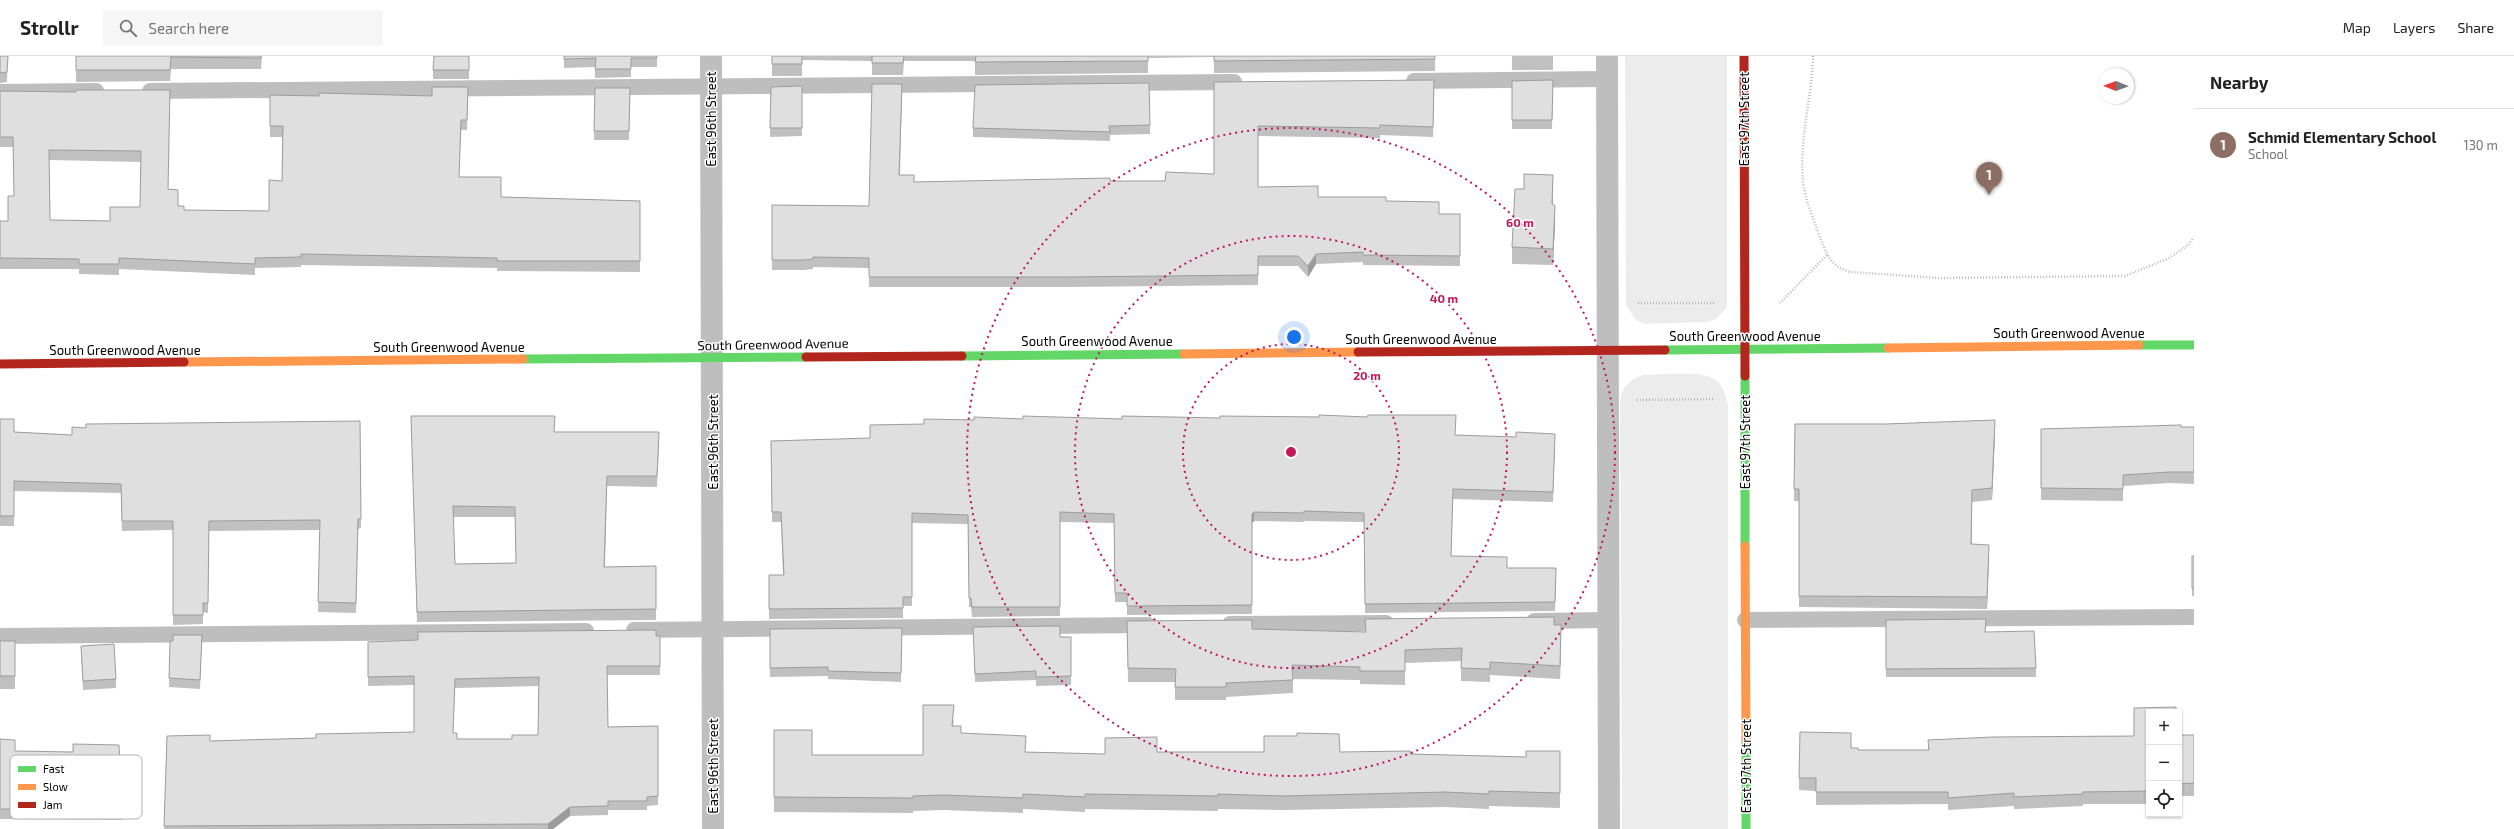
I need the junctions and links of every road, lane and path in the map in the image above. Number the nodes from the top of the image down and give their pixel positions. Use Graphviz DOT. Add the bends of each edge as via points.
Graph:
graph roads {
  1 [pos="711,56"];
  2 [pos="1607,56"];
  3 [pos="1744,56"];
  4 [pos="1813,56"];
  5 [pos="1607,79"];
  6 [pos="1401,81"];
  7 [pos="1250,82"];
  8 [pos="711,86"];
  9 [pos="112,91"];
  10 [pos="136,91"];
  11 [pos="0,92"];
  12 [pos="2194,237"];
  13 [pos="1827,255"];
  14 [pos="1723,303"];
  15 [pos="1780,303"];
  16 [pos="1632,304"];
  17 [pos="2194,345"];
  18 [pos="1745,349"];
  19 [pos="1608,350"];
  20 [pos="712,358"];
  21 [pos="0,364"];
  22 [pos="1719,399"];
  23 [pos="1634,400"];
  24 [pos="2194,617"];
  25 [pos="1609,620"];
  26 [pos="1745,620"];
  27 [pos="1521,621"];
  28 [pos="1402,622"];
  29 [pos="1212,624"];
  30 [pos="1164,625"];
  31 [pos="713,629"];
  32 [pos="0,636"];
  33 [pos="713,829"];
  34 [pos="1609,829"];
  35 [pos="1746,829"];
  1 -- 8 [label="street, East 96th Street"];
  2 -- 5 [label="street"];
  3 -- 18 [label="street, East 97th Street"];
  4 -- 13 [label="path" via="1804,137 1803,182"];
  5 -- 6 [label="lane"];
  5 -- 19 [label="street"];
  7 -- 8 [label="lane"];
  8 -- 10 [label="lane"];
  8 -- 20 [label="street, East 96th Street"];
  9 -- 11 [label="lane"];
  12 -- 13 [label="path" via="2187,246 2169,258 2126,276 1940,278 1889,275 1850,272 1837,268"];
  13 -- 15 [label="path"];
  14 -- 16 [label="path"];
  17 -- 18 [label="street, South Greenwood Avenue"];
  18 -- 19 [label="street, South Greenwood Avenue"];
  18 -- 26 [label="street, East 97th Street"];
  19 -- 20 [label="street, South Greenwood Avenue"];
  19 -- 25 [label="street"];
  20 -- 21 [label="street, South Greenwood Avenue"];
  20 -- 31 [label="street, East 96th Street"];
  22 -- 23 [label="path"];
  24 -- 26 [label="lane"];
  25 -- 27 [label="lane"];
  25 -- 34 [label="street"];
  26 -- 35 [label="street, East 97th Street"];
  28 -- 29 [label="lane"];
  30 -- 31 [label="lane"];
  31 -- 32 [label="lane"];
  31 -- 33 [label="street, East 96th Street"];
}
